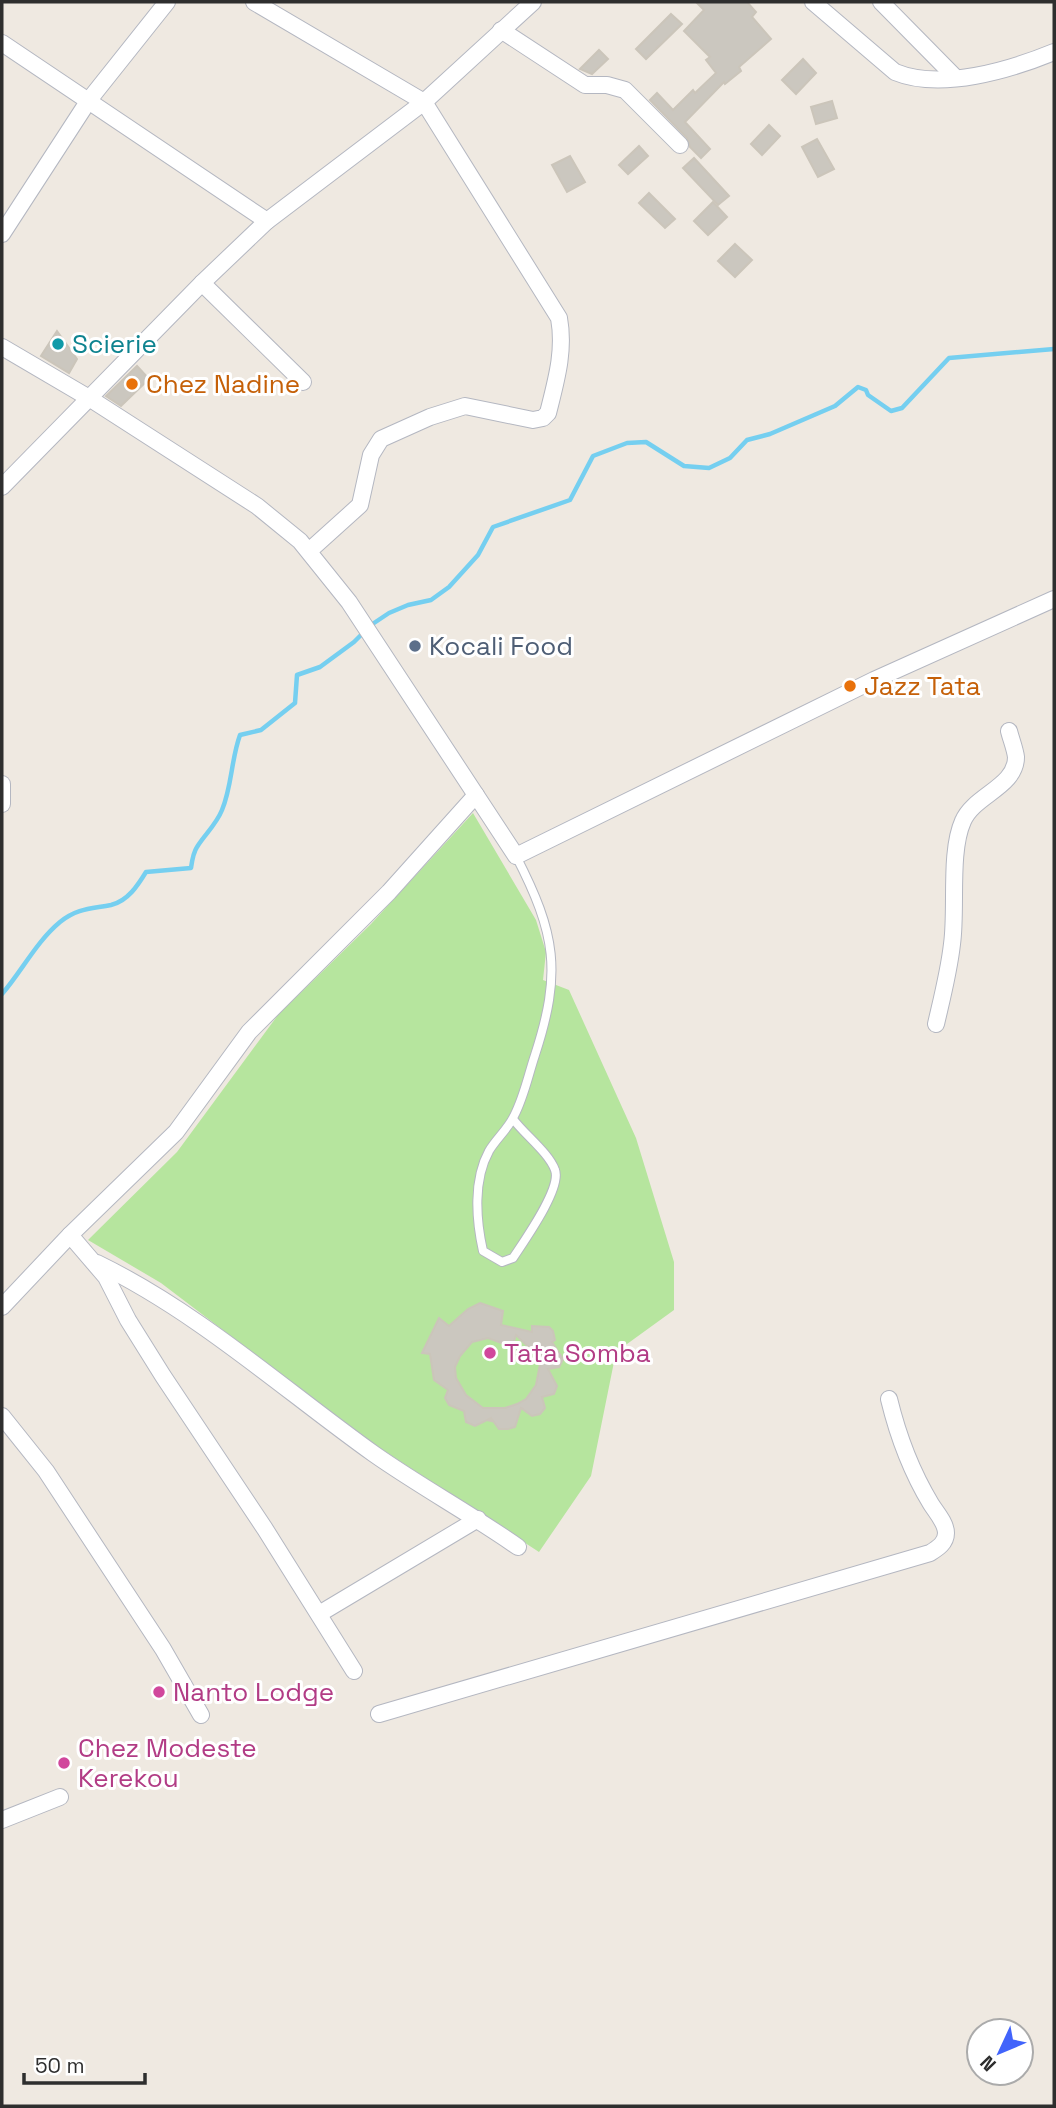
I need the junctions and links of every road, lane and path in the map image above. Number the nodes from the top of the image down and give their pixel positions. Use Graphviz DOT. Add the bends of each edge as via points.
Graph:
graph roads {
  1 [pos="167,2"];
  2 [pos="254,2"];
  3 [pos="533,2"];
  4 [pos="813,2"];
  5 [pos="881,2"];
  6 [pos="501,30"];
  7 [pos="2,43"];
  8 [pos="1054,52"];
  9 [pos="955,77"];
  10 [pos="89,100"];
  11 [pos="424,102"];
  12 [pos="680,145"];
  13 [pos="267,221"];
  14 [pos="2,234"];
  15 [pos="202,283"];
  16 [pos="2,347"];
  17 [pos="303,382"];
  18 [pos="89,398"];
  19 [pos="2,487"];
  20 [pos="309,551"];
  21 [pos="1054,599"];
  22 [pos="1009,731"];
  23 [pos="2,784"];
  24 [pos="476,795"];
  25 [pos="2,804"];
  26 [pos="516,856"];
  27 [pos="936,1024"];
  28 [pos="513,1119"];
  29 [pos="69,1235"];
  30 [pos="95,1262"];
  31 [pos="2,1307"];
  32 [pos="889,1399"];
  33 [pos="2,1416"];
  34 [pos="478,1519"];
  35 [pos="518,1547"];
  36 [pos="319,1614"];
  37 [pos="354,1671"];
  38 [pos="379,1714"];
  39 [pos="201,1715"];
  40 [pos="60,1797"];
  41 [pos="2,1820"];
  1 -- 10 [label="street"];
  2 -- 11 [label="street"];
  3 -- 6 [label="street"];
  4 -- 9 [label="street" via="895,72 912,79"];
  5 -- 9 [label="street"];
  6 -- 11 [label="street"];
  6 -- 12 [label="street" via="585,85 625,90"];
  7 -- 10 [label="street"];
  8 -- 9 [label="street" via="984,74"];
  10 -- 13 [label="street"];
  10 -- 14 [label="street"];
  11 -- 13 [label="street"];
  11 -- 20 [label="street" via="559,318 561,361 548,413 533,420 465,407 381,439 371,456 360,505"];
  13 -- 15 [label="street"];
  15 -- 17 [label="street"];
  15 -- 18 [label="street"];
  16 -- 18 [label="street"];
  18 -- 19 [label="street"];
  18 -- 20 [label="street" via="257,506"];
  20 -- 24 [label="street" via="349,602"];
  21 -- 26 [label="street" via="874,680"];
  22 -- 27 [label="street" via="1016,758 1013,770 1004,783 970,808 956,843 952,944"];
  23 -- 25 [label="street"];
  24 -- 26 [label="street"];
  24 -- 29 [label="street" via="389,892 249,1032 176,1132"];
  26 -- 28 [label="lane" via="546,925 553,966 547,1019"];
  28 -- 28 [label="lane" via="549,1160 556,1180 513,1258 502,1262 483,1251 480,1172"];
  29 -- 30 [label="street"];
  29 -- 31 [label="street"];
  30 -- 34 [label="street" via="149,1290 376,1455"];
  30 -- 36 [label="street" via="163,1376"];
  32 -- 38 [label="street" via="915,1478 946,1533 942,1545 930,1553"];
  33 -- 39 [label="street" via="46,1471"];
  34 -- 35 [label="street"];
  34 -- 36 [label="street"];
  36 -- 37 [label="street"];
  40 -- 41 [label="street"];
}
